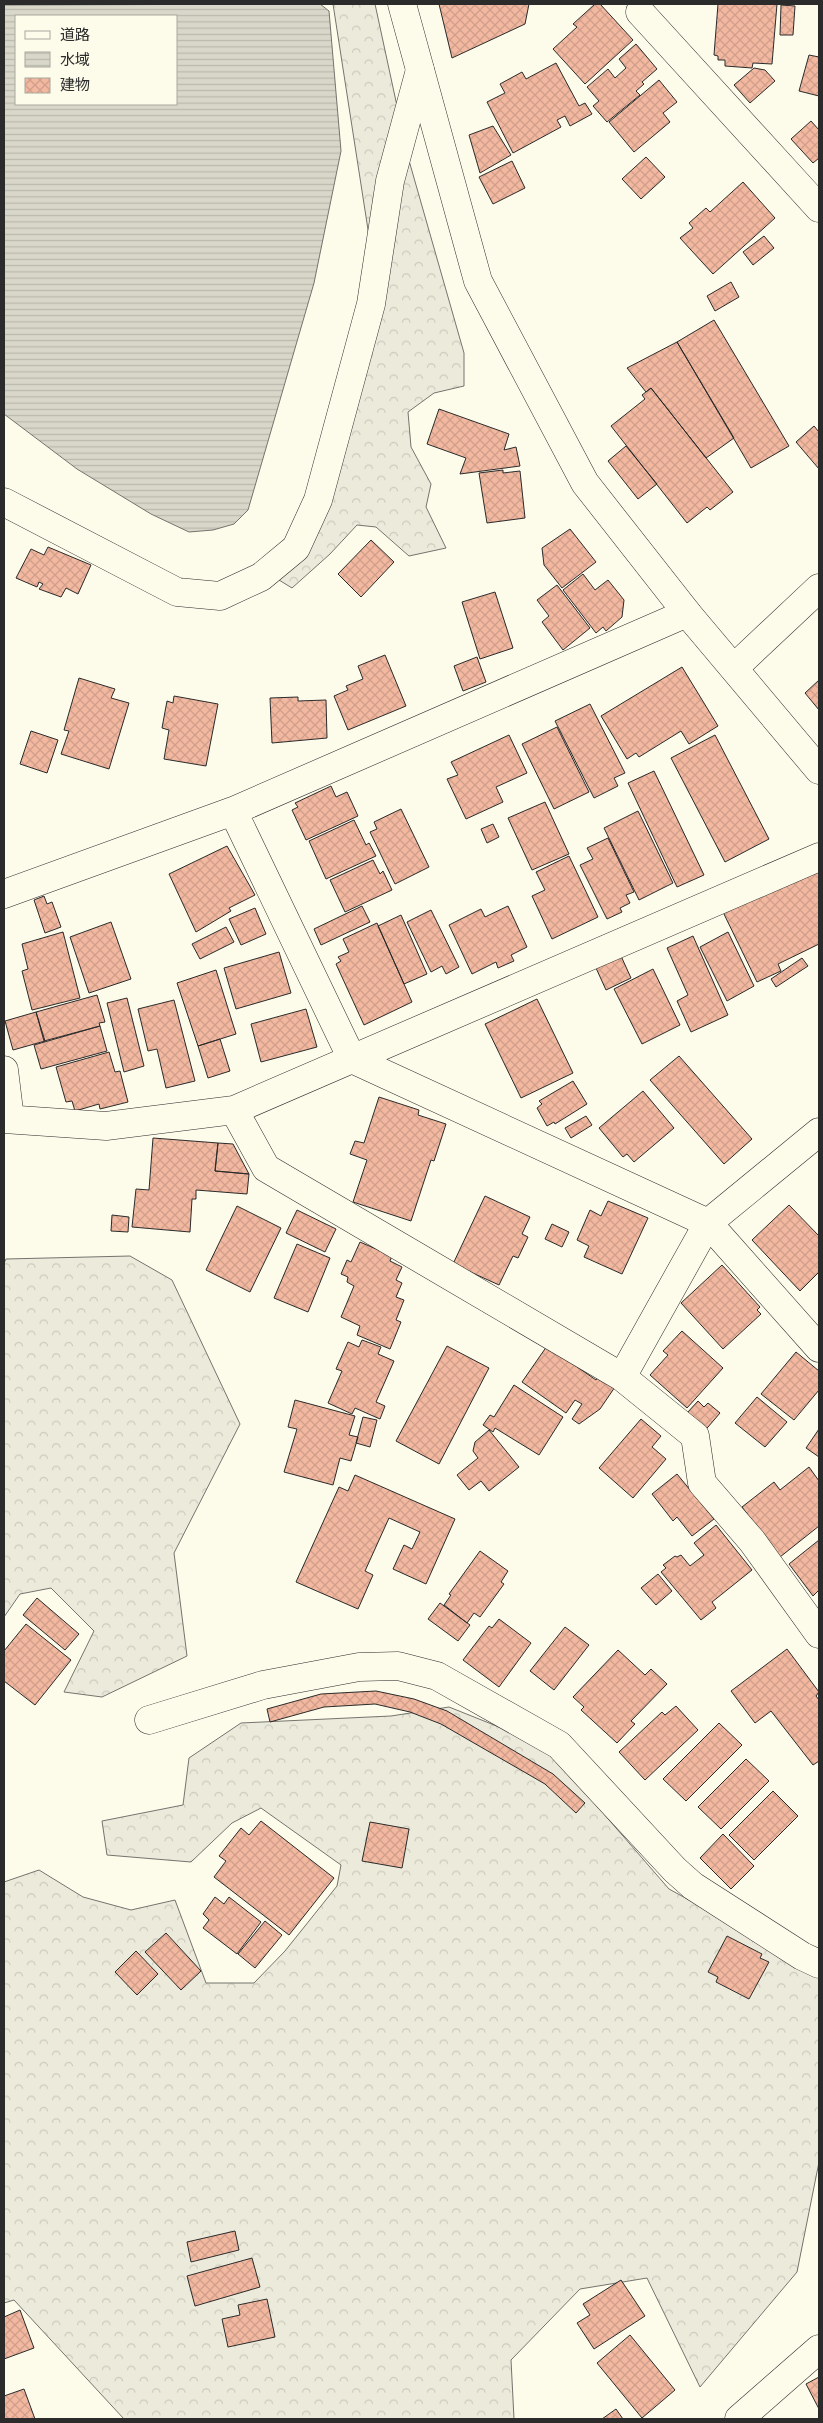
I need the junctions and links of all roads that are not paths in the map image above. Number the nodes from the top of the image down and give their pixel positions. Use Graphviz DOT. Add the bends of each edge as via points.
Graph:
graph roads {
  1 [pos="402,4"];
  2 [pos="640,6"];
  3 [pos="420,70"];
  4 [pos="819,208"];
  5 [pos="4,502"];
  6 [pos="819,588"];
  7 [pos="687,613"];
  8 [pos="734,668"];
  9 [pos="819,770"];
  10 [pos="233,811"];
  11 [pos="819,856"];
  12 [pos="4,894"];
  13 [pos="352,1059"];
  14 [pos="4,1070"];
  15 [pos="234,1110"];
  16 [pos="7,1119"];
  17 [pos="819,1132"];
  18 [pos="708,1223"];
  19 [pos="819,1348"];
  20 [pos="622,1377"];
  21 [pos="819,1634"];
  22 [pos="149,1720"];
  23 [pos="819,1964"];
  24 [pos="819,2349"];
  25 [pos="738,2419"];
  1 -- 3 [label="street"];
  2 -- 4 [label="street"];
  3 -- 5 [label="street" via="390,182 371,304 318,500 296,548 262,578 220,596 177,592"];
  3 -- 7 [label="street" via="478,281 585,483"];
  6 -- 8 [label="street"];
  7 -- 8 [label="street"];
  7 -- 10 [label="street"];
  8 -- 9 [label="street"];
  10 -- 12 [label="street"];
  10 -- 13 [label="street"];
  11 -- 13 [label="street"];
  13 -- 15 [label="street"];
  13 -- 18 [label="street"];
  14 -- 16 [label="street"];
  15 -- 16 [label="street" via="106,1126"];
  15 -- 20 [label="street" via="266,1168"];
  17 -- 18 [label="street"];
  18 -- 19 [label="street"];
  18 -- 20 [label="street"];
  20 -- 21 [label="street" via="695,1436 702,1483 752,1541"];
  22 -- 23 [label="street" via="263,1686 359,1667 398,1666 437,1676 559,1745 693,1886"];
  24 -- 25 [label="street"];
}
